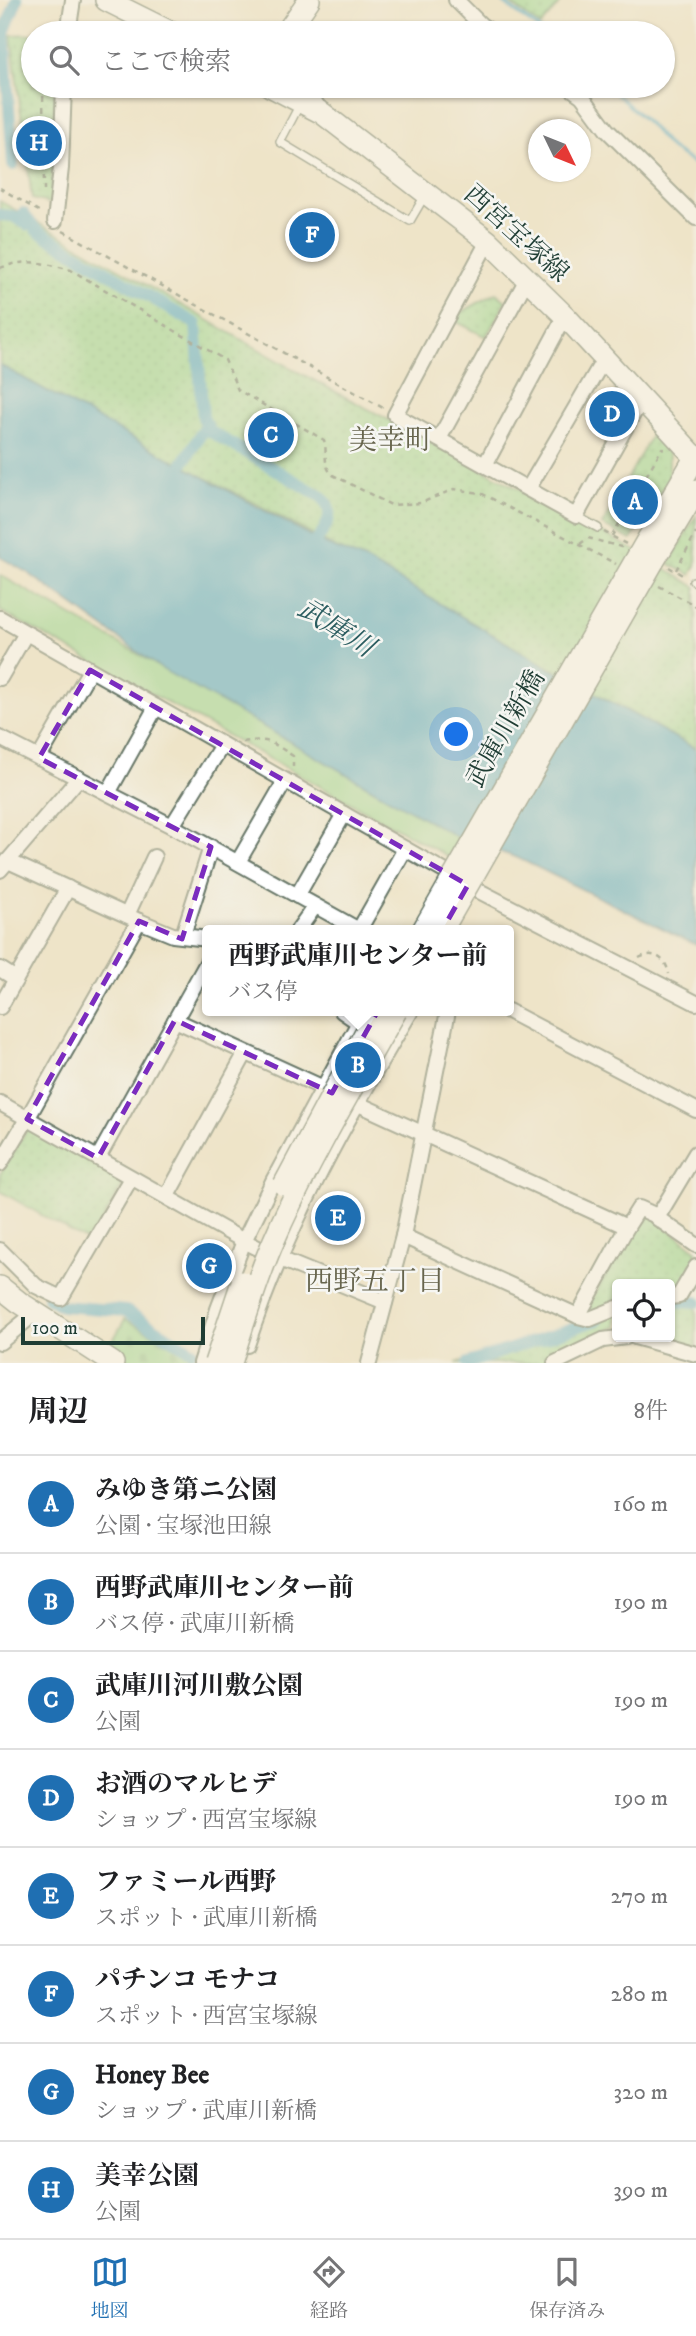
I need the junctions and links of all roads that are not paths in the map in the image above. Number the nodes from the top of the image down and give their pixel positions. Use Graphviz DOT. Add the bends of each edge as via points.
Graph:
graph roads {
  1 [pos="73,0"];
  2 [pos="106,0"];
  3 [pos="309,0"];
  4 [pos="456,0"];
  5 [pos="70,21"];
  6 [pos="147,21"];
  7 [pos="294,21"];
  8 [pos="477,21"];
  9 [pos="64,98"];
  10 [pos="301,98"];
  11 [pos="307,98"];
  12 [pos="583,98"];
  13 [pos="427,193"];
  14 [pos="696,218"];
  15 [pos="55,221"];
  16 [pos="488,241"];
  17 [pos="527,279"];
  18 [pos="565,316"];
  19 [pos="604,359"];
  20 [pos="641,400"];
  21 [pos="439,439"];
  22 [pos="696,457"];
  23 [pos="485,465"];
  24 [pos="528,489"];
  25 [pos="696,491"];
  26 [pos="576,516"];
  27 [pos="598,528"];
  28 [pos="641,561"];
  29 [pos="0,618"];
  30 [pos="26,633"];
  31 [pos="90,670"];
  32 [pos="0,678"];
  33 [pos="156,707"];
  34 [pos="0,738"];
  35 [pos="222,745"];
  36 [pos="40,758"];
  37 [pos="79,778"];
  38 [pos="285,781"];
  39 [pos="108,793"];
  40 [pos="344,814"];
  41 [pos="172,826"];
  42 [pos="211,847"];
  43 [pos="405,849"];
  44 [pos="154,857"];
  45 [pos="238,862"];
  46 [pos="4,866"];
  47 [pos="68,888"];
  48 [pos="297,896"];
  49 [pos="315,905"];
  50 [pos="133,918"];
  51 [pos="301,925"];
  52 [pos="350,925"];
  53 [pos="362,925"];
  54 [pos="426,925"];
  55 [pos="445,925"];
  56 [pos="183,935"];
  57 [pos="202,938"];
  58 [pos="0,969"];
  59 [pos="202,972"];
  60 [pos="16,979"];
  61 [pos="696,1003"];
  62 [pos="0,1007"];
  63 [pos="514,1014"];
  64 [pos="362,1016"];
  65 [pos="374,1016"];
  66 [pos="393,1016"];
  67 [pos="408,1016"];
  68 [pos="447,1016"];
  69 [pos="176,1020"];
  70 [pos="245,1054"];
  71 [pos="331,1072"];
  72 [pos="367,1085"];
  73 [pos="323,1088"];
  74 [pos="0,1104"];
  75 [pos="356,1104"];
  76 [pos="696,1110"];
  77 [pos="27,1119"];
  78 [pos="424,1135"];
  79 [pos="696,1153"];
  80 [pos="98,1158"];
  81 [pos="0,1164"];
  82 [pos="131,1178"];
  83 [pos="167,1196"];
  84 [pos="659,1217"];
  85 [pos="627,1227"];
  86 [pos="403,1236"];
  87 [pos="244,1241"];
  88 [pos="696,1245"];
  89 [pos="0,1250"];
  90 [pos="280,1259"];
  91 [pos="696,1267"];
  92 [pos="0,1287"];
  93 [pos="675,1296"];
  94 [pos="385,1302"];
  95 [pos="612,1310"];
  96 [pos="35,1312"];
  97 [pos="578,1316"];
  98 [pos="612,1339"];
  99 [pos="0,1342"];
  100 [pos="653,1342"];
  101 [pos="696,1354"];
  102 [pos="113,1363"];
  103 [pos="201,1363"];
  104 [pos="215,1363"];
  105 [pos="231,1363"];
  106 [pos="241,1363"];
  107 [pos="369,1363"];
  108 [pos="555,1363"];
  1 -- 5 [label="street"];
  2 -- 6 [label="street"];
  3 -- 7 [label="street"];
  4 -- 8 [label="street"];
  9 -- 15 [label="street"];
  10 -- 13 [label="lane" via="281,142 410,221"];
  11 -- 13 [label="street, 西宮宝塚線"];
  12 -- 14 [label="street" via="607,130"];
  13 -- 16 [label="street, 西宮宝塚線"];
  16 -- 17 [label="street, 西宮宝塚線"];
  16 -- 21 [label="street" via="395,415"];
  17 -- 18 [label="street, 西宮宝塚線"];
  17 -- 21 [label="street"];
  18 -- 19 [label="street, 西宮宝塚線"];
  18 -- 23 [label="street"];
  19 -- 20 [label="street, 西宮宝塚線"];
  19 -- 24 [label="street"];
  20 -- 22 [label="street, 西宮宝塚線"];
  20 -- 26 [label="street"];
  21 -- 23 [label="street"];
  22 -- 28 [label="street"];
  23 -- 24 [label="street"];
  24 -- 26 [label="street"];
  25 -- 28 [label="street"];
  26 -- 27 [label="lane"];
  28 -- 54 [label="street, 武庫川新橋, bridge"];
  28 -- 55 [label="street, 武庫川新橋, bridge"];
  29 -- 30 [label="street"];
  30 -- 31 [label="street"];
  30 -- 32 [label="street"];
  31 -- 33 [label="street"];
  31 -- 36 [label="street"];
  33 -- 35 [label="street"];
  33 -- 39 [label="street"];
  34 -- 36 [label="street"];
  35 -- 38 [label="street"];
  35 -- 41 [label="street"];
  36 -- 37 [label="street"];
  37 -- 39 [label="street"];
  37 -- 46 [label="street"];
  38 -- 40 [label="street"];
  38 -- 45 [label="street"];
  39 -- 41 [label="street"];
  40 -- 43 [label="street"];
  40 -- 48 [label="street"];
  41 -- 42 [label="street"];
  42 -- 45 [label="street"];
  42 -- 56 [label="street"];
  43 -- 53 [label="street"];
  43 -- 61 [label="street"];
  44 -- 50 [label="street"];
  45 -- 48 [label="street"];
  46 -- 47 [label="street"];
  47 -- 50 [label="street"];
  47 -- 60 [label="street"];
  48 -- 49 [label="street"];
  49 -- 51 [label="street"];
  49 -- 52 [label="street"];
  50 -- 56 [label="street"];
  50 -- 77 [label="street"];
  56 -- 57 [label="street"];
  58 -- 60 [label="street"];
  59 -- 69 [label="street"];
  60 -- 62 [label="street"];
  63 -- 76 [label="street"];
  64 -- 71 [label="street"];
  65 -- 104 [label="street, bridge" via="273,1208"];
  66 -- 105 [label="street, bridge" via="288,1210 256,1285"];
  67 -- 72 [label="street"];
  68 -- 78 [label="street"];
  69 -- 70 [label="street"];
  69 -- 80 [label="street"];
  70 -- 73 [label="street"];
  70 -- 83 [label="street"];
  71 -- 72 [label="lane" via="347,1064 365,1074"];
  71 -- 73 [label="street"];
  72 -- 75 [label="street"];
  73 -- 75 [label="street"];
  73 -- 87 [label="street"];
  74 -- 77 [label="street"];
  75 -- 78 [label="street"];
  75 -- 90 [label="street"];
  77 -- 80 [label="street"];
  77 -- 81 [label="street"];
  78 -- 85 [label="street"];
  78 -- 86 [label="street"];
  79 -- 84 [label="street"];
  80 -- 82 [label="street"];
  82 -- 83 [label="street"];
  82 -- 89 [label="street" via="61,1298 36,1286"];
  83 -- 87 [label="street"];
  84 -- 85 [label="street" via="639,1208"];
  84 -- 88 [label="street"];
  85 -- 97 [label="street"];
  86 -- 94 [label="street"];
  86 -- 97 [label="street"];
  87 -- 90 [label="street"];
  87 -- 103 [label="street"];
  90 -- 94 [label="street"];
  90 -- 106 [label="street"];
  91 -- 93 [label="street"];
  92 -- 96 [label="street"];
  94 -- 107 [label="street"];
  95 -- 97 [label="street" via="590,1320"];
  96 -- 99 [label="street"];
  96 -- 102 [label="street"];
  98 -- 108 [label="street"];
  100 -- 101 [label="street"];
}
